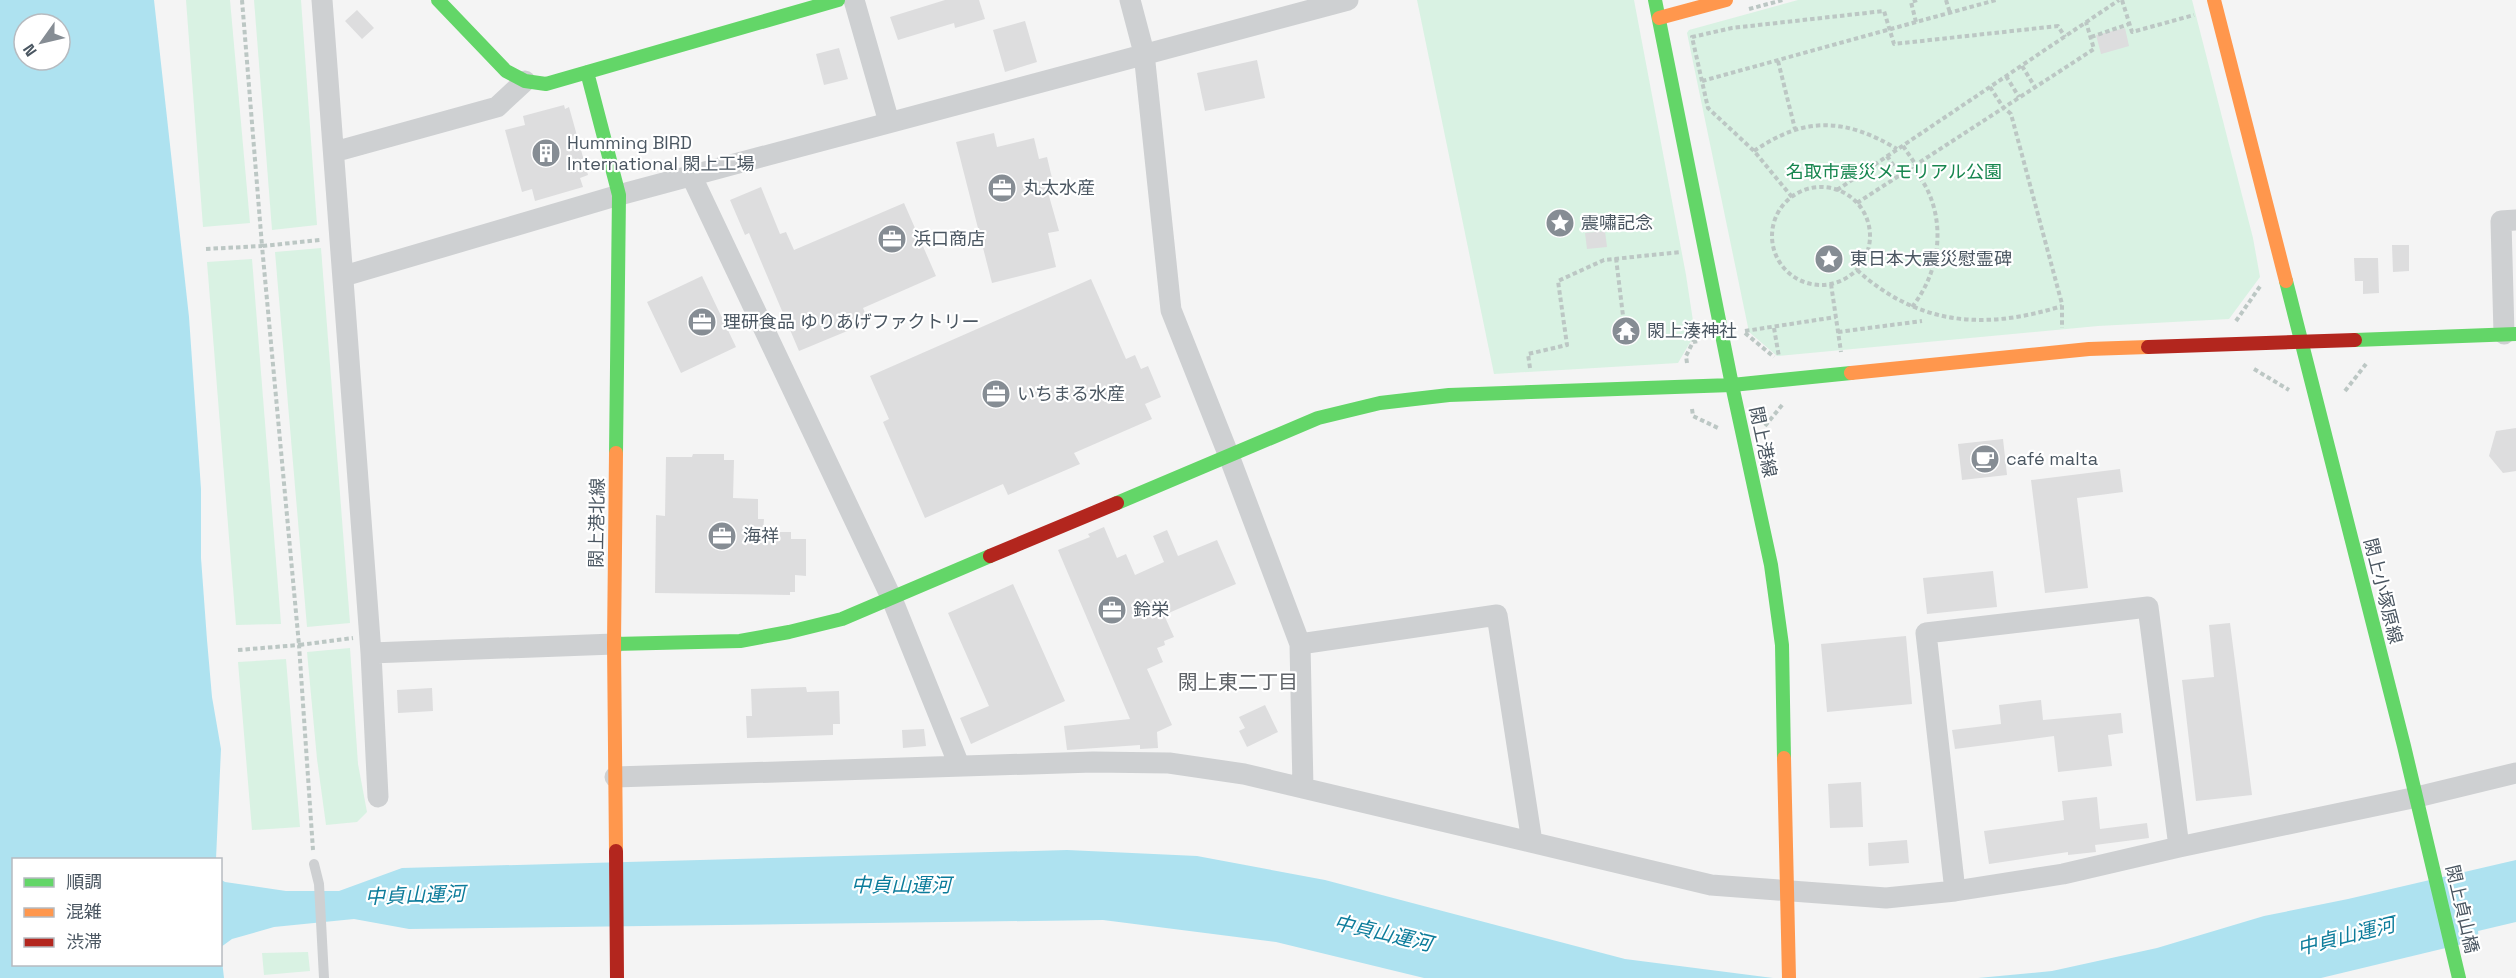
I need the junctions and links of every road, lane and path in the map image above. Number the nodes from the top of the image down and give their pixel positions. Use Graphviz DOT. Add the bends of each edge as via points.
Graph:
graph roads {
  1 [pos="242,0"];
  2 [pos="322,0"];
  3 [pos="438,0"];
  4 [pos="838,0"];
  5 [pos="854,0"];
  6 [pos="1130,0"];
  7 [pos="1348,0"];
  8 [pos="1655,0"];
  9 [pos="1726,0"];
  10 [pos="1783,0"];
  11 [pos="1917,0"];
  12 [pos="1946,0"];
  13 [pos="1996,0"];
  14 [pos="2120,0"];
  15 [pos="2214,0"];
  16 [pos="1741,11"];
  17 [pos="1950,13"];
  18 [pos="2200,13"];
  19 [pos="1659,18"];
  20 [pos="1916,22"];
  21 [pos="2086,22"];
  22 [pos="2129,24"];
  23 [pos="1889,30"];
  24 [pos="2091,37"];
  25 [pos="2065,38"];
  26 [pos="1144,53"];
  27 [pos="1778,61"];
  28 [pos="2022,66"];
  29 [pos="587,72"];
  30 [pos="2006,76"];
  31 [pos="525,81"];
  32 [pos="1700,82"];
  33 [pos="1990,87"];
  34 [pos="2035,87"];
  35 [pos="2019,97"];
  36 [pos="2002,107"];
  37 [pos="889,122"];
  38 [pos="1795,129"];
  39 [pos="1903,146"];
  40 [pos="1897,149"];
  41 [pos="1754,151"];
  42 [pos="334,152"];
  43 [pos="1887,156"];
  44 [pos="1915,166"];
  45 [pos="691,175"];
  46 [pos="1900,175"];
  47 [pos="1837,190"];
  48 [pos="619,195"];
  49 [pos="1792,197"];
  50 [pos="1857,203"];
  51 [pos="2516,220"];
  52 [pos="319,240"];
  53 [pos="262,246"];
  54 [pos="206,249"];
  55 [pos="1684,252"];
  56 [pos="1616,258"];
  57 [pos="1857,270"];
  58 [pos="344,276"];
  59 [pos="2264,280"];
  60 [pos="1831,284"];
  61 [pos="2063,306"];
  62 [pos="1912,308"];
  63 [pos="1836,317"];
  64 [pos="1743,321"];
  65 [pos="1922,321"];
  66 [pos="2235,322"];
  67 [pos="1624,324"];
  68 [pos="1774,328"];
  69 [pos="2070,331"];
  70 [pos="1838,332"];
  71 [pos="1746,333"];
  72 [pos="1739,334"];
  73 [pos="2510,334"];
  74 [pos="1705,341"];
  75 [pos="2302,342"];
  76 [pos="1831,356"];
  77 [pos="2252,367"];
  78 [pos="1687,369"];
  79 [pos="1531,373"];
  80 [pos="1732,385"];
  81 [pos="2290,391"];
  82 [pos="1692,404"];
  83 [pos="1722,438"];
  84 [pos="1229,456"];
  85 [pos="892,599"];
  86 [pos="365,642"];
  87 [pos="614,644"];
  88 [pos="1300,644"];
  89 [pos="299,645"];
  90 [pos="238,650"];
  91 [pos="959,765"];
  92 [pos="2516,773"];
  93 [pos="615,777"];
  94 [pos="1303,788"];
  95 [pos="378,797"];
  96 [pos="2417,797"];
  97 [pos="1532,842"];
  98 [pos="2179,847"];
  99 [pos="2429,848"];
  100 [pos="314,864"];
  101 [pos="1955,891"];
  102 [pos="1789,892"];
  103 [pos="617,974"];
  104 [pos="324,978"];
  105 [pos="1789,978"];
  106 [pos="2459,978"];
  1 -- 53 [label="path"];
  2 -- 42 [label="street"];
  3 -- 31 [label="street" via="507,71"];
  4 -- 29 [label="street"];
  5 -- 37 [label="street"];
  6 -- 26 [label="street"];
  7 -- 26 [label="street"];
  8 -- 19 [label="street, 閖上港線"];
  9 -- 19 [label="street"];
  10 -- 16 [label="path"];
  11 -- 20 [label="path" via="1911,2"];
  12 -- 17 [label="path"];
  13 -- 17 [label="path"];
  14 -- 21 [label="path"];
  14 -- 22 [label="path"];
  15 -- 75 [label="street, 閖上小塚原線"];
  17 -- 20 [label="path"];
  18 -- 22 [label="path" via="2132,32"];
  19 -- 80 [label="street, 閖上港線"];
  20 -- 23 [label="path"];
  21 -- 24 [label="path"];
  21 -- 25 [label="path"];
  22 -- 24 [label="path"];
  23 -- 25 [label="path" via="1894,44 2058,26"];
  23 -- 27 [label="path"];
  23 -- 32 [label="path" via="1884,11 1732,28 1692,37"];
  24 -- 34 [label="path" via="2094,50"];
  25 -- 28 [label="path"];
  26 -- 37 [label="street"];
  26 -- 84 [label="street" via="1171,310"];
  27 -- 32 [label="path"];
  27 -- 38 [label="path"];
  28 -- 30 [label="path"];
  28 -- 34 [label="path"];
  29 -- 31 [label="street" via="546,84"];
  29 -- 48 [label="street, 閖上港北線"];
  30 -- 33 [label="path"];
  30 -- 35 [label="path"];
  31 -- 42 [label="street" via="497,107"];
  32 -- 41 [label="path" via="1708,108"];
  33 -- 36 [label="path"];
  33 -- 39 [label="path"];
  34 -- 35 [label="path"];
  35 -- 36 [label="path"];
  36 -- 44 [label="path"];
  36 -- 61 [label="path" via="2011,114"];
  37 -- 45 [label="street"];
  38 -- 40 [label="path" via="1841,125 1872,134"];
  38 -- 41 [label="path"];
  39 -- 40 [label="path"];
  39 -- 44 [label="path"];
  40 -- 43 [label="path"];
  41 -- 49 [label="path"];
  42 -- 58 [label="street"];
  43 -- 46 [label="path"];
  43 -- 47 [label="path"];
  44 -- 46 [label="path"];
  44 -- 62 [label="path" via="1938,225 1933,269"];
  45 -- 48 [label="street"];
  45 -- 85 [label="street"];
  46 -- 50 [label="path"];
  47 -- 49 [label="path" via="1807,189"];
  47 -- 50 [label="path"];
  48 -- 58 [label="street"];
  48 -- 87 [label="street, 閖上港北線"];
  49 -- 60 [label="path" via="1775,218 1773,248 1779,262 1802,281"];
  50 -- 57 [label="path" via="1865,216 1869,244"];
  51 -- 73 [label="street" via="2501,221"];
  52 -- 53 [label="path"];
  53 -- 54 [label="path"];
  53 -- 89 [label="path"];
  55 -- 56 [label="path"];
  56 -- 67 [label="path"];
  56 -- 79 [label="path" via="1558,280 1567,345 1528,354"];
  57 -- 60 [label="path"];
  57 -- 62 [label="path"];
  58 -- 86 [label="street"];
  59 -- 66 [label="path"];
  60 -- 63 [label="path"];
  61 -- 62 [label="path" via="2027,317 1990,322 1961,320"];
  61 -- 69 [label="path" via="2061,332"];
  63 -- 68 [label="path"];
  63 -- 70 [label="path"];
  64 -- 71 [label="path"];
  65 -- 70 [label="path"];
  68 -- 71 [label="path"];
  68 -- 71 [label="path" via="1780,361"];
  70 -- 76 [label="path" via="1841,355"];
  71 -- 72 [label="path"];
  73 -- 75 [label="street"];
  74 -- 78 [label="path" via="1693,342 1686,356"];
  75 -- 80 [label="street" via="2089,349"];
  75 -- 96 [label="street, 閖上小塚原線"];
  77 -- 81 [label="path"];
  80 -- 84 [label="street" via="1449,395 1380,403 1318,418"];
  80 -- 102 [label="street, 閖上港線" via="1771,565 1782,645"];
  82 -- 83 [label="path" via="1693,416 1719,428"];
  84 -- 85 [label="street"];
  84 -- 88 [label="street"];
  85 -- 87 [label="street" via="842,619 759,637"];
  85 -- 91 [label="street"];
  86 -- 87 [label="street"];
  86 -- 89 [label="path"];
  86 -- 95 [label="street"];
  87 -- 93 [label="street, 閖上港北線"];
  88 -- 94 [label="street"];
  88 -- 97 [label="street" via="1497,615"];
  89 -- 90 [label="path"];
  89 -- 100 [label="path"];
  91 -- 93 [label="street"];
  91 -- 94 [label="street" via="1169,763"];
  92 -- 96 [label="street"];
  93 -- 103 [label="street, 閖上港北線"];
  94 -- 97 [label="street"];
  96 -- 98 [label="street"];
  96 -- 99 [label="street, 閖上小塚原線"];
  97 -- 102 [label="street" via="1711,885"];
  98 -- 101 [label="street" via="2063,874"];
  98 -- 101 [label="street" via="2148,607 1926,633"];
  99 -- 106 [label="street, 閖上貞山橋"];
  100 -- 104 [label="lane" via="319,884"];
  101 -- 102 [label="street" via="1886,898"];
  102 -- 105 [label="street, 閖上港線"];
}
